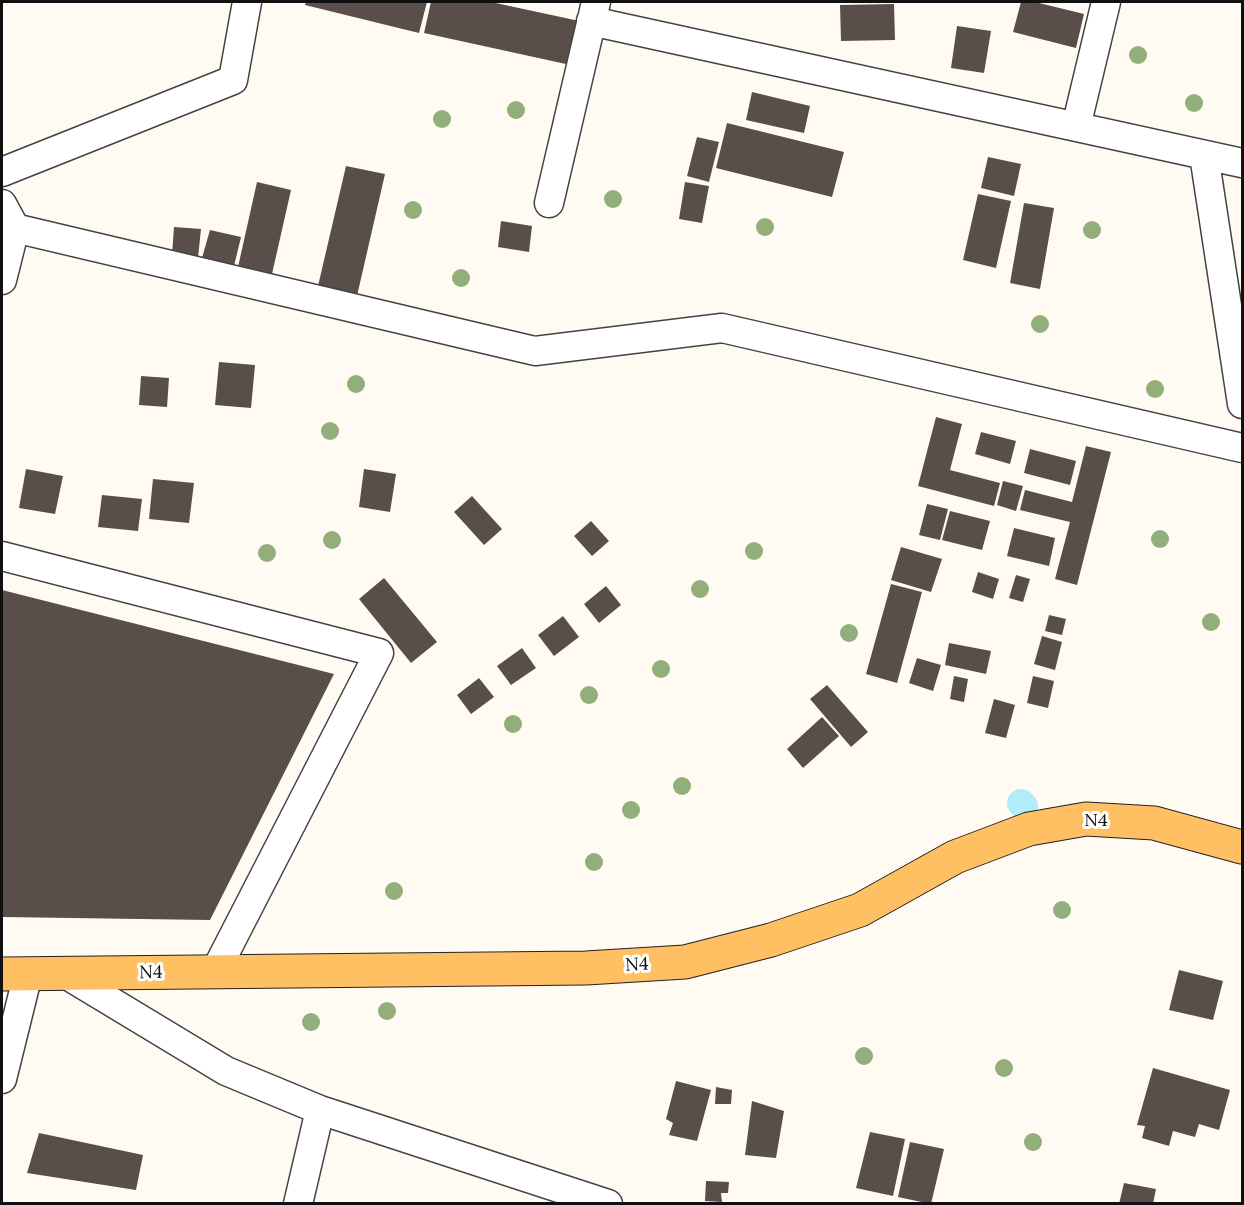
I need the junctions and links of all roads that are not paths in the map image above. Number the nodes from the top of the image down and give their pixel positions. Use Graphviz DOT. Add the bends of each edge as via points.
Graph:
graph roads {
  1 [pos="247,2"];
  2 [pos="1106,2"];
  3 [pos="593,11"];
  4 [pos="1076,127"];
  5 [pos="1203,155"];
  6 [pos="1242,163"];
  7 [pos="2,172"];
  8 [pos="549,203"];
  9 [pos="6,219"];
  10 [pos="2,280"];
  11 [pos="1242,404"];
  12 [pos="1242,448"];
  13 [pos="2,556"];
  14 [pos="1242,847"];
  15 [pos="215,972"];
  16 [pos="15,974"];
  17 [pos="67,975"];
  18 [pos="2,1079"];
  19 [pos="320,1110"];
  20 [pos="298,1203"];
  21 [pos="608,1203"];
  1 -- 7 [label="street" via="233,80"];
  2 -- 4 [label="street"];
  3 -- 4 [label="street"];
  3 -- 8 [label="street"];
  4 -- 5 [label="street"];
  5 -- 6 [label="street"];
  5 -- 11 [label="street"];
  9 -- 10 [label="street"];
  9 -- 12 [label="street" via="535,351 722,328"];
  13 -- 15 [label="street" via="379,653"];
  14 -- 15 [label="main road, N4" via="1154,823 1086,819 1029,829 955,857 860,910 771,940 685,962 586,968"];
  15 -- 17 [label="main road, N4"];
  16 -- 17 [label="main road, N4"];
  16 -- 18 [label="street"];
  17 -- 19 [label="street" via="226,1071"];
  19 -- 20 [label="street"];
  19 -- 21 [label="street"];
}
